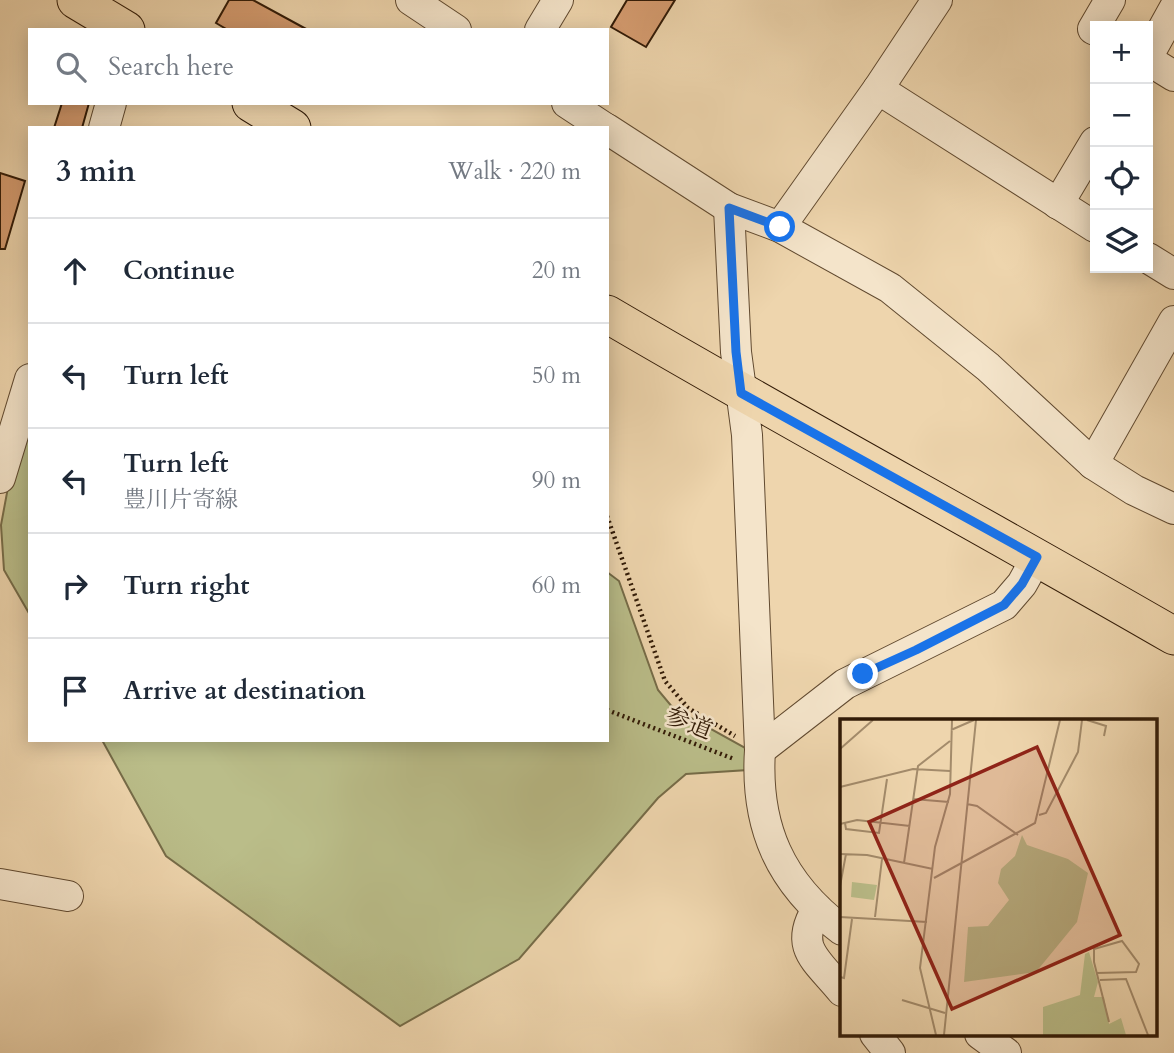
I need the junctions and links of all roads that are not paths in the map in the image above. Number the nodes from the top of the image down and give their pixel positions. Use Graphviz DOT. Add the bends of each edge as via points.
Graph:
graph roads {
  1 [pos="76,0"];
  2 [pos="411,0"];
  3 [pos="558,0"];
  4 [pos="937,0"];
  5 [pos="1110,0"];
  6 [pos="1174,9"];
  7 [pos="1098,21"];
  8 [pos="123,28"];
  9 [pos="453,28"];
  10 [pos="541,28"];
  11 [pos="1153,49"];
  12 [pos="1153,61"];
  13 [pos="1174,76"];
  14 [pos="878,89"];
  15 [pos="110,105"];
  16 [pos="253,105"];
  17 [pos="570,105"];
  18 [pos="105,126"];
  19 [pos="289,126"];
  20 [pos="603,126"];
  21 [pos="609,130"];
  22 [pos="1092,147"];
  23 [pos="1058,204"];
  24 [pos="729,208"];
  25 [pos="1090,224"];
  26 [pos="780,227"];
  27 [pos="1153,261"];
  28 [pos="1174,274"];
  29 [pos="609,315"];
  30 [pos="1174,321"];
  31 [pos="28,386"];
  32 [pos="741,393"];
  33 [pos="1093,464"];
  34 [pos="0,478"];
  35 [pos="1174,509"];
  36 [pos="1037,557"];
  37 [pos="1174,636"];
  38 [pos="759,760"];
  39 [pos="0,884"];
  40 [pos="68,896"];
  41 [pos="817,909"];
  42 [pos="840,928"];
  43 [pos="840,988"];
  44 [pos="877,1036"];
  45 [pos="983,1036"];
  46 [pos="890,1053"];
  47 [pos="1006,1053"];
  1 -- 8 [label="main road"];
  2 -- 9 [label="street"];
  3 -- 10 [label="street"];
  4 -- 14 [label="street"];
  5 -- 7 [label="street"];
  6 -- 11 [label="street"];
  12 -- 13 [label="street"];
  14 -- 23 [label="street"];
  14 -- 26 [label="street"];
  15 -- 18 [label="street"];
  16 -- 19 [label="main road"];
  17 -- 20 [label="street"];
  21 -- 24 [label="street"];
  22 -- 23 [label="street"];
  23 -- 25 [label="street"];
  24 -- 26 [label="street"];
  24 -- 32 [label="street"];
  26 -- 33 [label="street" via="890,288 988,367"];
  27 -- 28 [label="street"];
  29 -- 32 [label="main road"];
  30 -- 33 [label="street"];
  31 -- 34 [label="street"];
  32 -- 36 [label="main road"];
  32 -- 38 [label="street" via="747,435"];
  33 -- 35 [label="street"];
  36 -- 37 [label="main road"];
  36 -- 38 [label="street" via="1004,605 845,684"];
  38 -- 41 [label="street" via="764,814 776,854"];
  39 -- 40 [label="street"];
  41 -- 42 [label="street"];
  41 -- 43 [label="street" via="807,924 808,948"];
  44 -- 46 [label="street"];
  45 -- 47 [label="street"];
}
